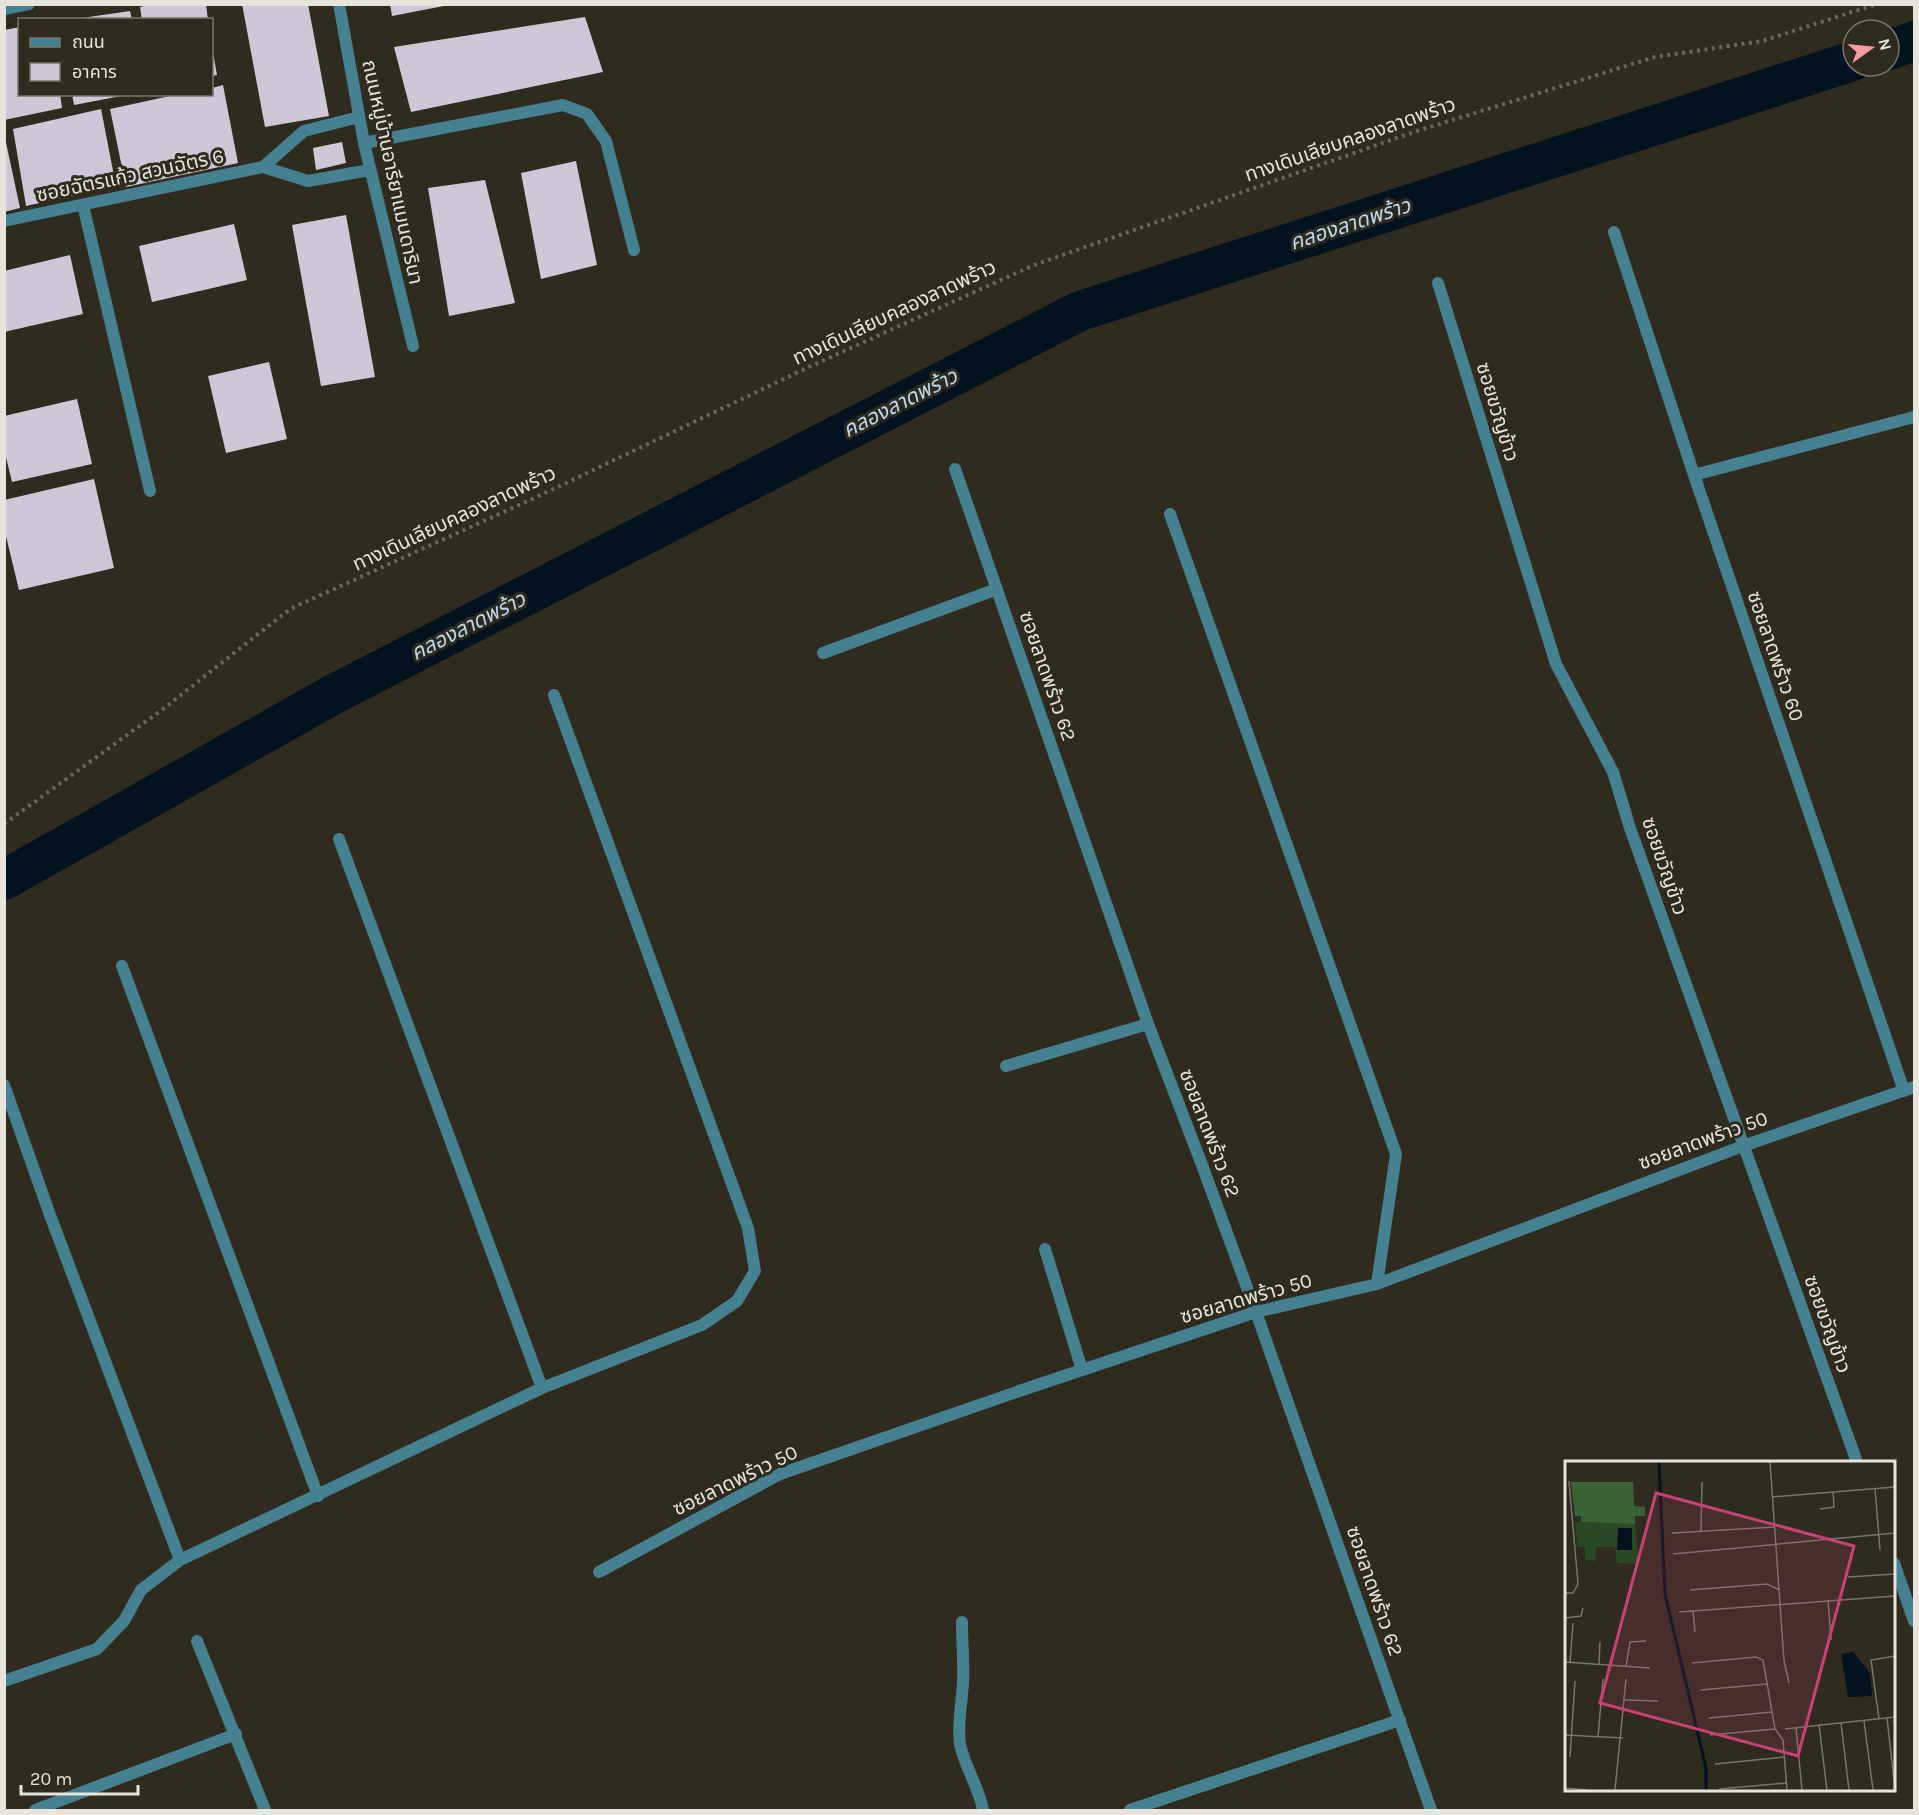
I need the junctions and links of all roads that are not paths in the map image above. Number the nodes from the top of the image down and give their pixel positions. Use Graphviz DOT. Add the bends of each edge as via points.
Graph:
graph roads {
  1 [pos="29,4"];
  2 [pos="339,4"];
  3 [pos="4,9"];
  4 [pos="359,117"];
  5 [pos="364,143"];
  6 [pos="263,167"];
  7 [pos="370,170"];
  8 [pos="83,205"];
  9 [pos="4,221"];
  10 [pos="1614,232"];
  11 [pos="634,250"];
  12 [pos="1438,283"];
  13 [pos="412,346"];
  14 [pos="1914,417"];
  15 [pos="955,469"];
  16 [pos="1694,475"];
  17 [pos="150,491"];
  18 [pos="1170,514"];
  19 [pos="997,589"];
  20 [pos="824,653"];
  21 [pos="554,695"];
  22 [pos="339,839"];
  23 [pos="122,966"];
  24 [pos="1148,1024"];
  25 [pos="1006,1066"];
  26 [pos="4,1085"];
  27 [pos="1909,1089"];
  28 [pos="1743,1146"];
  29 [pos="1045,1249"];
  30 [pos="1377,1284"];
  31 [pos="1256,1312"];
  32 [pos="1082,1370"];
  33 [pos="542,1388"];
  34 [pos="1857,1461"];
  35 [pos="318,1496"];
  36 [pos="180,1560"];
  37 [pos="1895,1569"];
  38 [pos="599,1572"];
  39 [pos="962,1622"];
  40 [pos="1914,1622"];
  41 [pos="197,1641"];
  42 [pos="4,1681"];
  43 [pos="1400,1720"];
  44 [pos="236,1734"];
  45 [pos="34,1810"];
  46 [pos="265,1810"];
  47 [pos="983,1810"];
  48 [pos="1130,1810"];
  49 [pos="1431,1810"];
  1 -- 3 [label="street"];
  2 -- 4 [label="street, ถนนหมู่บ้านอารียาแมนดารินา"];
  4 -- 5 [label="street, ถนนหมู่บ้านอารียาแมนดารินา"];
  4 -- 6 [label="street" via="304,131"];
  5 -- 7 [label="street, ถนนหมู่บ้านอารียาแมนดารินา"];
  5 -- 11 [label="street" via="563,105 587,114 606,141"];
  6 -- 7 [label="street" via="308,181"];
  6 -- 8 [label="street, ซอยฉัตรแก้ว สวนฉัตร 6"];
  7 -- 13 [label="street, ถนนหมู่บ้านอารียาแมนดารินา"];
  8 -- 9 [label="street, ซอยฉัตรแก้ว สวนฉัตร 6"];
  8 -- 17 [label="street"];
  10 -- 16 [label="street, ซอยลาดพร้าว 60"];
  12 -- 28 [label="street, ซอยขวัญข้าว" via="1556,664 1613,772"];
  14 -- 16 [label="street"];
  15 -- 19 [label="street, ซอยลาดพร้าว 62"];
  16 -- 27 [label="street, ซอยลาดพร้าว 60"];
  18 -- 30 [label="street" via="1396,1154"];
  19 -- 20 [label="street"];
  19 -- 24 [label="street, ซอยลาดพร้าว 62"];
  21 -- 33 [label="street" via="748,1228 755,1271 737,1301 702,1325"];
  22 -- 33 [label="street"];
  23 -- 35 [label="street"];
  24 -- 25 [label="street"];
  24 -- 31 [label="street, ซอยลาดพร้าว 62"];
  26 -- 36 [label="street"];
  27 -- 28 [label="street, ซอยลาดพร้าว 50"];
  28 -- 30 [label="street, ซอยลาดพร้าว 50"];
  28 -- 34 [label="street, ซอยขวัญข้าว"];
  29 -- 32 [label="street"];
  30 -- 31 [label="street, ซอยลาดพร้าว 50"];
  31 -- 32 [label="street, ซอยลาดพร้าว 50"];
  31 -- 43 [label="street, ซอยลาดพร้าว 62"];
  32 -- 38 [label="street, ซอยลาดพร้าว 50" via="780,1474"];
  33 -- 35 [label="street"];
  35 -- 36 [label="street"];
  36 -- 42 [label="street" via="141,1590 124,1621 97,1649"];
  37 -- 40 [label="street"];
  39 -- 47 [label="street" via="960,1743"];
  41 -- 44 [label="street"];
  43 -- 48 [label="street"];
  43 -- 49 [label="street, ซอยลาดพร้าว 62"];
  44 -- 45 [label="street"];
  44 -- 46 [label="street"];
}
